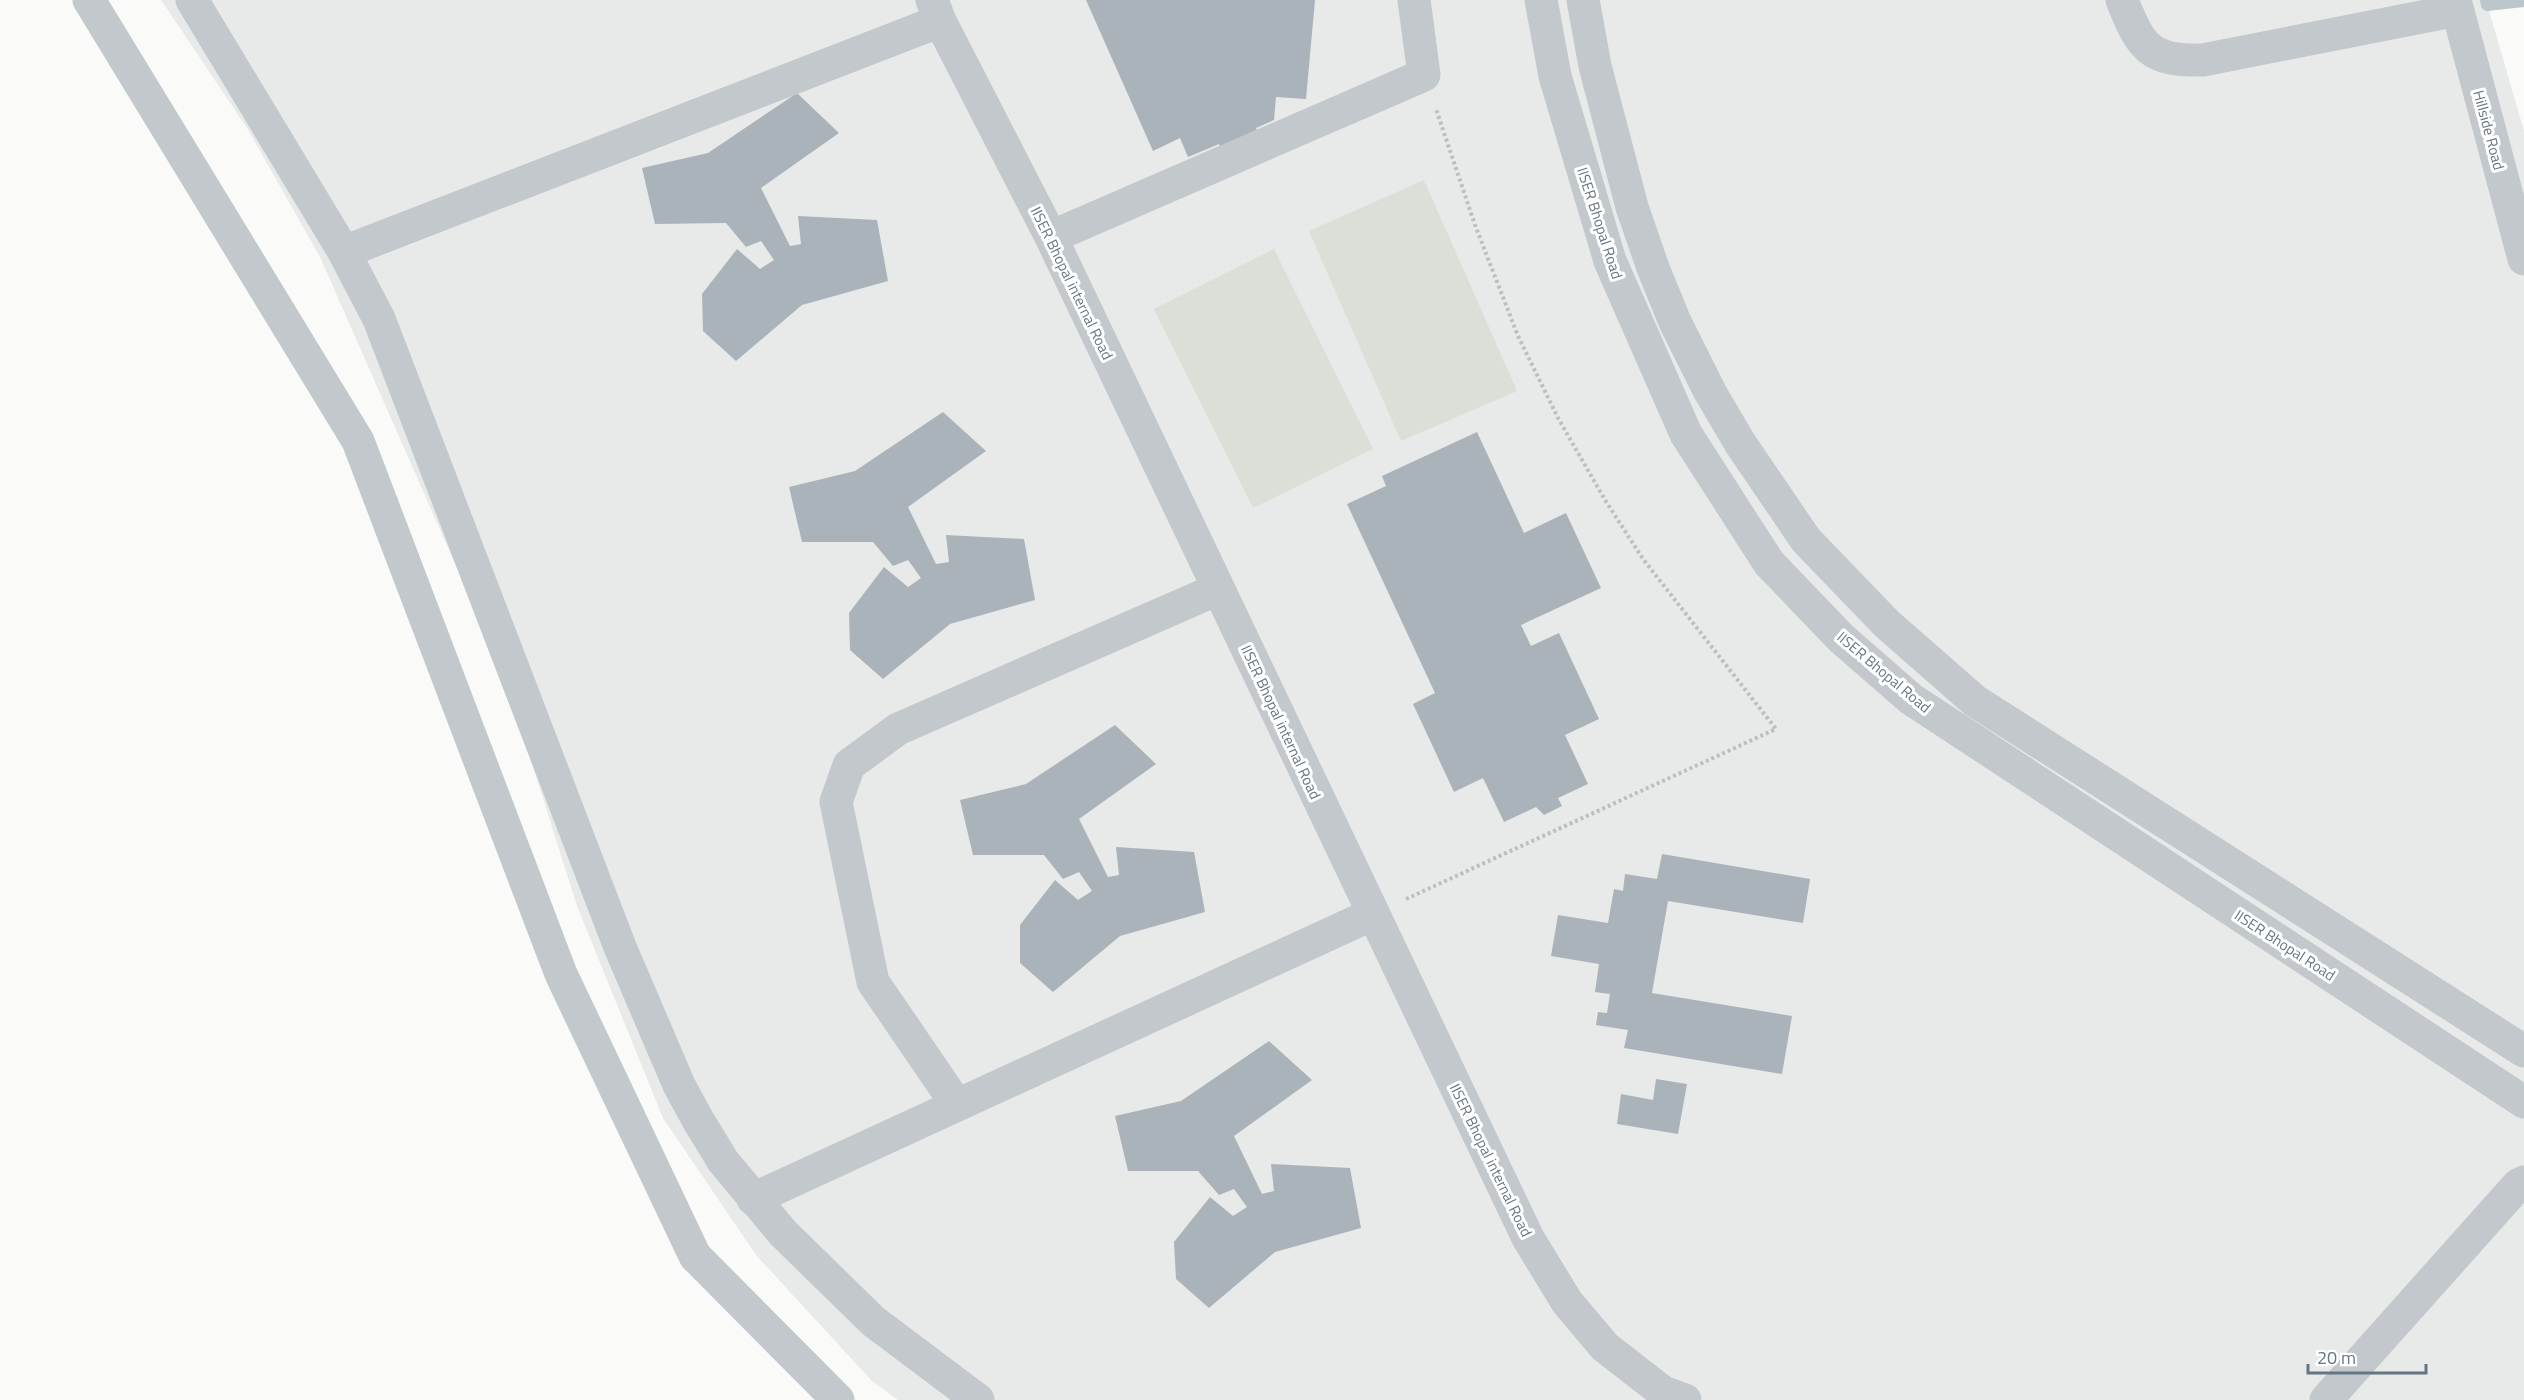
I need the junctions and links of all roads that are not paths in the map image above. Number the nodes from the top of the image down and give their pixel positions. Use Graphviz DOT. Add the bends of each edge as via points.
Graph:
graph roads {
  1 [pos="89,0"];
  2 [pos="192,0"];
  3 [pos="1414,0"];
  4 [pos="1541,0"];
  5 [pos="1583,0"];
  6 [pos="2122,0"];
  7 [pos="2456,5"];
  8 [pos="936,10"];
  9 [pos="1050,237"];
  10 [pos="344,252"];
  11 [pos="2524,259"];
  12 [pos="1218,589"];
  13 [pos="1373,914"];
  14 [pos="2524,1051"];
  15 [pos="2524,1102"];
  16 [pos="957,1105"];
  17 [pos="2524,1182"];
  18 [pos="753,1199"];
  19 [pos="838,1400"];
  20 [pos="978,1400"];
  21 [pos="1684,1400"];
  22 [pos="2326,1400"];
  1 -- 19 [label="street" via="358,441 561,974 695,1256"];
  2 -- 10 [label="street"];
  3 -- 9 [label="street" via="1424,75"];
  4 -- 15 [label="street, IISER Bhopal Road" via="1555,76 1610,261 1686,434 1769,563 1841,638 1911,699"];
  5 -- 14 [label="street" via="1595,66 1632,207 1662,290 1710,392 1806,540 1887,624 1975,701"];
  6 -- 7 [label="street" via="2133,29 2152,51 2176,60 2203,60"];
  7 -- 11 [label="street, Hillside Road"];
  8 -- 9 [label="street, IISER Bhopal internal Road"];
  8 -- 10 [label="street"];
  9 -- 12 [label="street, IISER Bhopal internal Road"];
  10 -- 18 [label="street" via="379,319 620,947 679,1085 723,1161"];
  12 -- 13 [label="street, IISER Bhopal internal Road"];
  12 -- 16 [label="street" via="898,729 849,765 837,802 873,982"];
  13 -- 16 [label="street"];
  13 -- 21 [label="street, IISER Bhopal internal Road" via="1527,1238 1567,1302 1605,1347 1663,1392"];
  16 -- 18 [label="street"];
  17 -- 22 [label="street"];
  18 -- 20 [label="street" via="873,1321"];
}
